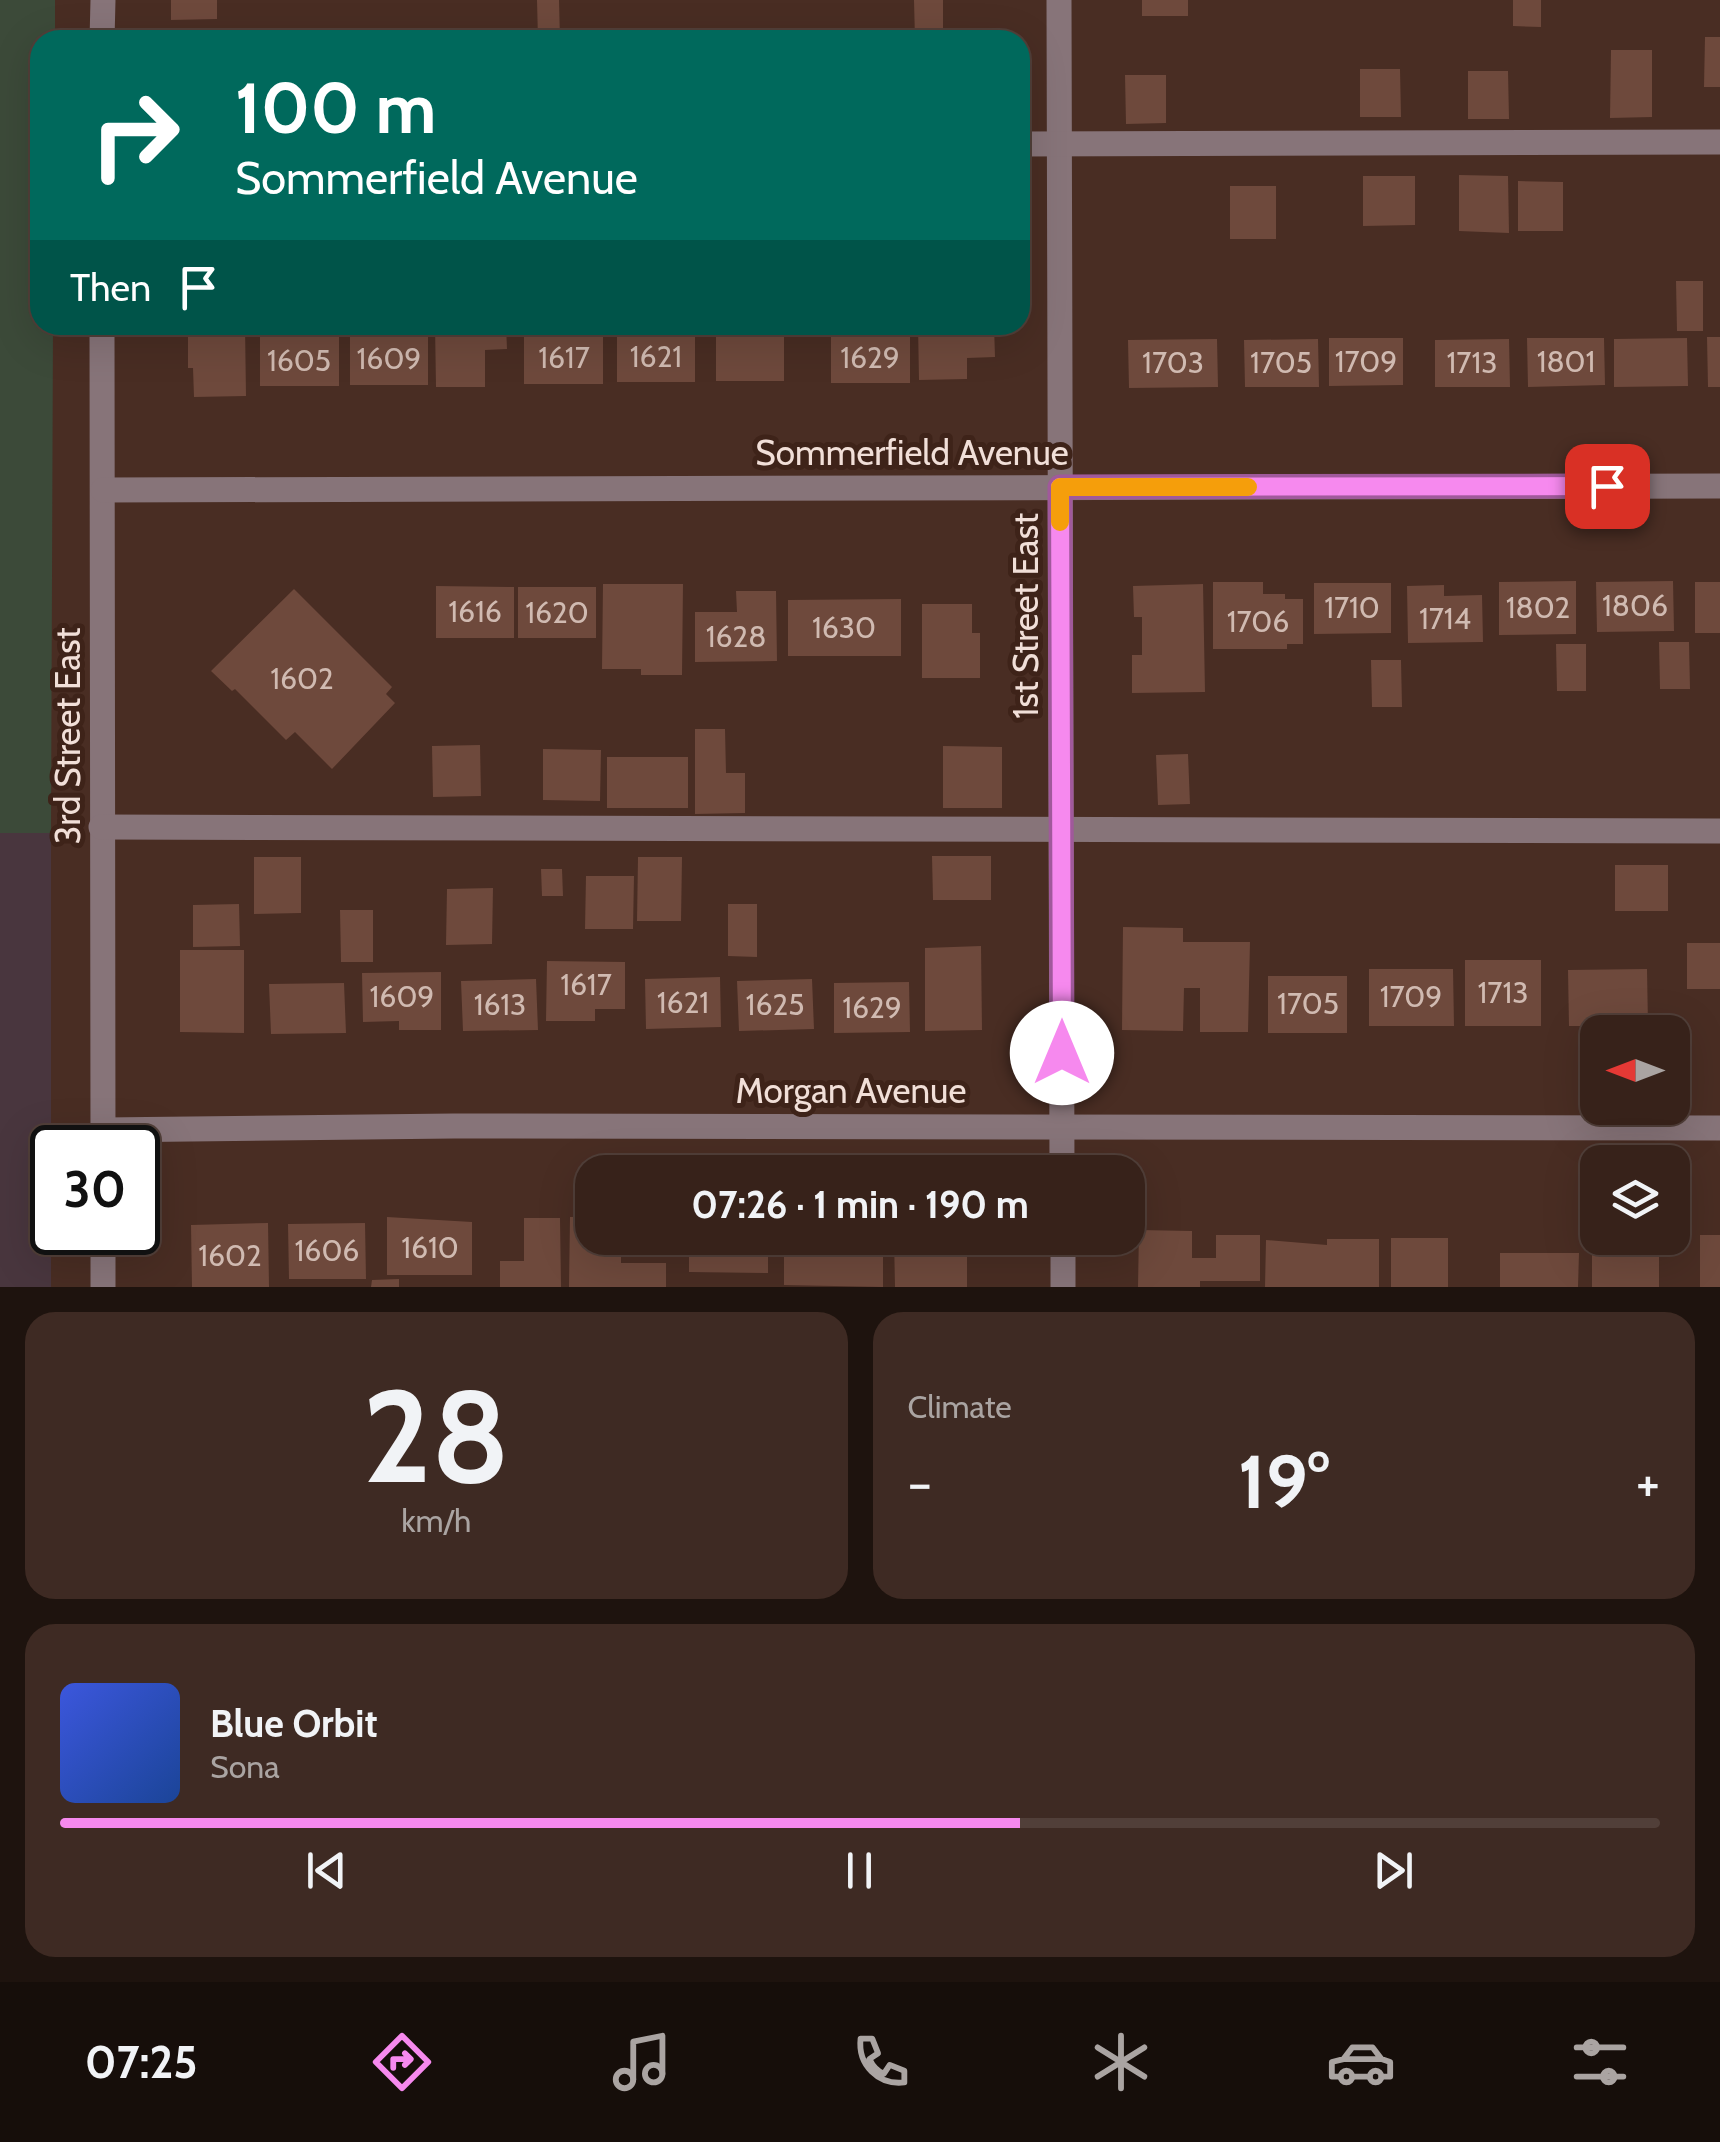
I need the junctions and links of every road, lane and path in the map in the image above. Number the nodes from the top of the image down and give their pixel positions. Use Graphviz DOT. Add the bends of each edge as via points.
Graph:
graph roads {
  1 [pos="103,0"];
  2 [pos="1059,0"];
  3 [pos="102,30"];
  4 [pos="1720,142"];
  5 [pos="1030,144"];
  6 [pos="1059,144"];
  7 [pos="102,335"];
  8 [pos="1720,486"];
  9 [pos="1060,487"];
  10 [pos="104,490"];
  11 [pos="102,827"];
  12 [pos="1061,831"];
  13 [pos="1720,831"];
  14 [pos="103,1125"];
  15 [pos="1062,1126"];
  16 [pos="1720,1128"];
  17 [pos="160,1138"];
  18 [pos="1062,1155"];
  19 [pos="103,1255"];
  20 [pos="1062,1255"];
  21 [pos="103,1287"];
  22 [pos="1063,1287"];
  1 -- 3 [label="street"];
  2 -- 6 [label="street, 1st Street East"];
  4 -- 6 [label="street"];
  5 -- 6 [label="street"];
  6 -- 9 [label="street, 1st Street East"];
  7 -- 10 [label="street, 3rd Street East"];
  8 -- 9 [label="street, Sommerfield Avenue"];
  9 -- 10 [label="street, Sommerfield Avenue"];
  9 -- 12 [label="street, 1st Street East"];
  10 -- 11 [label="street, 3rd Street East"];
  11 -- 12 [label="street"];
  11 -- 14 [label="street, 3rd Street East"];
  12 -- 13 [label="street"];
  12 -- 15 [label="street, 1st Street East"];
  15 -- 16 [label="street, Morgan Avenue"];
  15 -- 17 [label="street, Morgan Avenue"];
  15 -- 18 [label="street, 1st Street East"];
  19 -- 21 [label="street"];
  20 -- 22 [label="street"];
}
